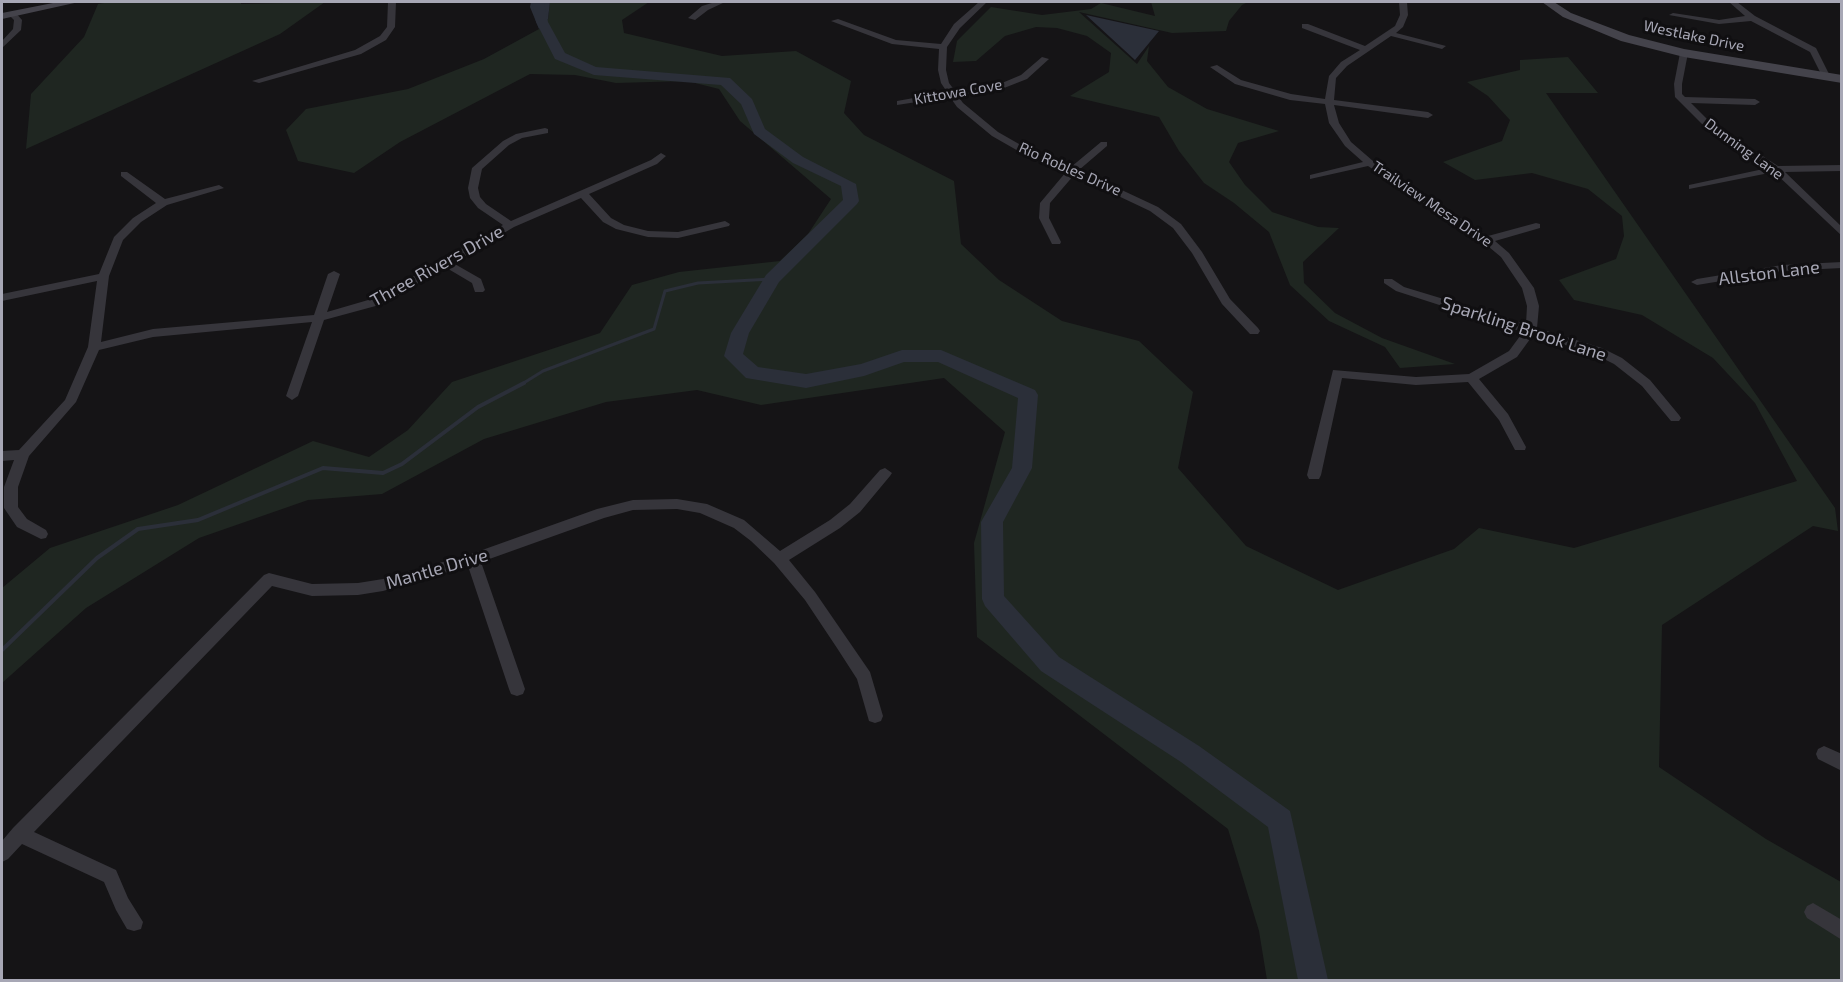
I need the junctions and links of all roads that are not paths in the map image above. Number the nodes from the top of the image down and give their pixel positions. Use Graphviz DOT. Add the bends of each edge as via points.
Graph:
graph roads {
  1 [pos="73,2"];
  2 [pos="392,2"];
  3 [pos="721,2"];
  4 [pos="983,2"];
  5 [pos="1547,2"];
  6 [pos="1733,2"];
  7 [pos="1403,6"];
  8 [pos="7,15"];
  9 [pos="1673,15"];
  10 [pos="692,18"];
  11 [pos="1752,18"];
  12 [pos="835,21"];
  13 [pos="1305,26"];
  14 [pos="1392,34"];
  15 [pos="2,45"];
  16 [pos="1442,46"];
  17 [pos="943,47"];
  18 [pos="1366,49"];
  19 [pos="1684,53"];
  20 [pos="1045,59"];
  21 [pos="1214,67"];
  22 [pos="1826,76"];
  23 [pos="1842,79"];
  24 [pos="256,81"];
  25 [pos="952,95"];
  26 [pos="1683,100"];
  27 [pos="1329,102"];
  28 [pos="1755,102"];
  29 [pos="900,103"];
  30 [pos="1428,115"];
  31 [pos="545,131"];
  32 [pos="1104,144"];
  33 [pos="661,156"];
  34 [pos="1370,163"];
  35 [pos="1842,168"];
  36 [pos="1776,169"];
  37 [pos="1072,171"];
  38 [pos="124,174"];
  39 [pos="1313,177"];
  40 [pos="1693,187"];
  41 [pos="219,188"];
  42 [pos="583,194"];
  43 [pos="163,203"];
  44 [pos="724,224"];
  45 [pos="510,225"];
  46 [pos="1536,226"];
  47 [pos="1842,233"];
  48 [pos="1487,240"];
  49 [pos="1056,242"];
  50 [pos="446,263"];
  51 [pos="1842,265"];
  52 [pos="334,274"];
  53 [pos="103,276"];
  54 [pos="1388,281"];
  55 [pos="1697,282"];
  56 [pos="479,290"];
  57 [pos="2,297"];
  58 [pos="319,318"];
  59 [pos="1531,329"];
  60 [pos="1254,331"];
  61 [pos="94,347"];
  62 [pos="1471,378"];
  63 [pos="292,396"];
  64 [pos="1675,418"];
  65 [pos="1520,447"];
  66 [pos="23,454"];
  67 [pos="2,456"];
  68 [pos="885,473"];
  69 [pos="1314,475"];
  70 [pos="41,534"];
  71 [pos="779,559"];
  72 [pos="473,560"];
  73 [pos="517,689"];
  74 [pos="875,716"];
  75 [pos="1824,754"];
  76 [pos="1842,763"];
  77 [pos="19,834"];
  78 [pos="2,853"];
  79 [pos="1813,912"];
  80 [pos="134,922"];
  81 [pos="1842,931"];
  1 -- 8 [label="street"];
  2 -- 24 [label="street" via="391,27 383,38 358,51"];
  3 -- 10 [label="street"];
  4 -- 17 [label="street" via="957,26"];
  5 -- 19 [label="street, Westlake Drive" via="1567,15 1625,38"];
  6 -- 11 [label="street"];
  7 -- 14 [label="street" via="1399,27"];
  8 -- 15 [label="street" via="18,20 17,30"];
  9 -- 11 [label="street" via="1719,22"];
  11 -- 22 [label="street" via="1813,50"];
  12 -- 17 [label="street" via="895,42"];
  13 -- 18 [label="street"];
  14 -- 16 [label="street"];
  14 -- 18 [label="street"];
  17 -- 25 [label="street, Rio Robles Drive" via="942,70"];
  18 -- 27 [label="street" via="1332,78"];
  19 -- 22 [label="street, Westlake Drive"];
  19 -- 26 [label="street" via="1678,84 1678,95"];
  20 -- 25 [label="street, Kittowa Cove" via="1015,81"];
  21 -- 27 [label="street" via="1252,87"];
  22 -- 23 [label="street, Westlake Drive"];
  25 -- 29 [label="street, Kittowa Cove"];
  25 -- 37 [label="street, Rio Robles Drive" via="995,134"];
  26 -- 28 [label="street"];
  26 -- 36 [label="street, Dunning Lane" via="1707,124"];
  27 -- 30 [label="street"];
  27 -- 34 [label="street, Trailview Mesa Drive" via="1338,132"];
  31 -- 45 [label="street" via="506,143 477,168 473,188 476,198"];
  32 -- 37 [label="street"];
  33 -- 42 [label="street, Three Rivers Drive"];
  34 -- 39 [label="street"];
  34 -- 48 [label="street, Trailview Mesa Drive"];
  35 -- 36 [label="street"];
  36 -- 40 [label="street"];
  36 -- 47 [label="street, Dunning Lane"];
  37 -- 49 [label="street" via="1045,203 1045,223"];
  37 -- 60 [label="street, Rio Robles Drive" via="1154,208 1177,226 1226,301"];
  38 -- 43 [label="street"];
  41 -- 43 [label="street"];
  42 -- 44 [label="street" via="607,220 648,234 678,235"];
  42 -- 45 [label="street, Three Rivers Drive"];
  43 -- 53 [label="street" via="118,239"];
  45 -- 50 [label="street, Three Rivers Drive"];
  46 -- 48 [label="street"];
  48 -- 59 [label="street, Trailview Mesa Drive" via="1510,260 1528,288 1533,306"];
  50 -- 56 [label="street" via="477,281"];
  50 -- 58 [label="street, Three Rivers Drive" via="379,301"];
  51 -- 55 [label="street, Allston Lane" via="1782,268"];
  52 -- 58 [label="street"];
  53 -- 57 [label="street"];
  53 -- 61 [label="street"];
  54 -- 59 [label="street, Sparkling Brook Lane" via="1400,289"];
  58 -- 61 [label="street, Three Rivers Drive" via="153,333"];
  58 -- 63 [label="street"];
  59 -- 62 [label="street" via="1513,354"];
  59 -- 64 [label="street, Sparkling Brook Lane" via="1584,345 1618,361 1646,383"];
  61 -- 66 [label="street" via="70,402"];
  62 -- 65 [label="street" via="1504,417"];
  62 -- 69 [label="street" via="1416,381 1337,373"];
  66 -- 67 [label="street"];
  66 -- 70 [label="street" via="11,487 11,508 22,523"];
  68 -- 71 [label="street" via="848,513"];
  71 -- 72 [label="street, Mantle Drive" via="739,524 720,515 693,507 648,504 602,513"];
  71 -- 74 [label="street, Mantle Drive" via="810,596 864,677"];
  72 -- 73 [label="street"];
  72 -- 77 [label="street, Mantle Drive" via="358,589 312,590 269,579"];
  75 -- 76 [label="street"];
  77 -- 78 [label="street, Mantle Drive"];
  77 -- 80 [label="street" via="110,876"];
  79 -- 81 [label="street"];
}
